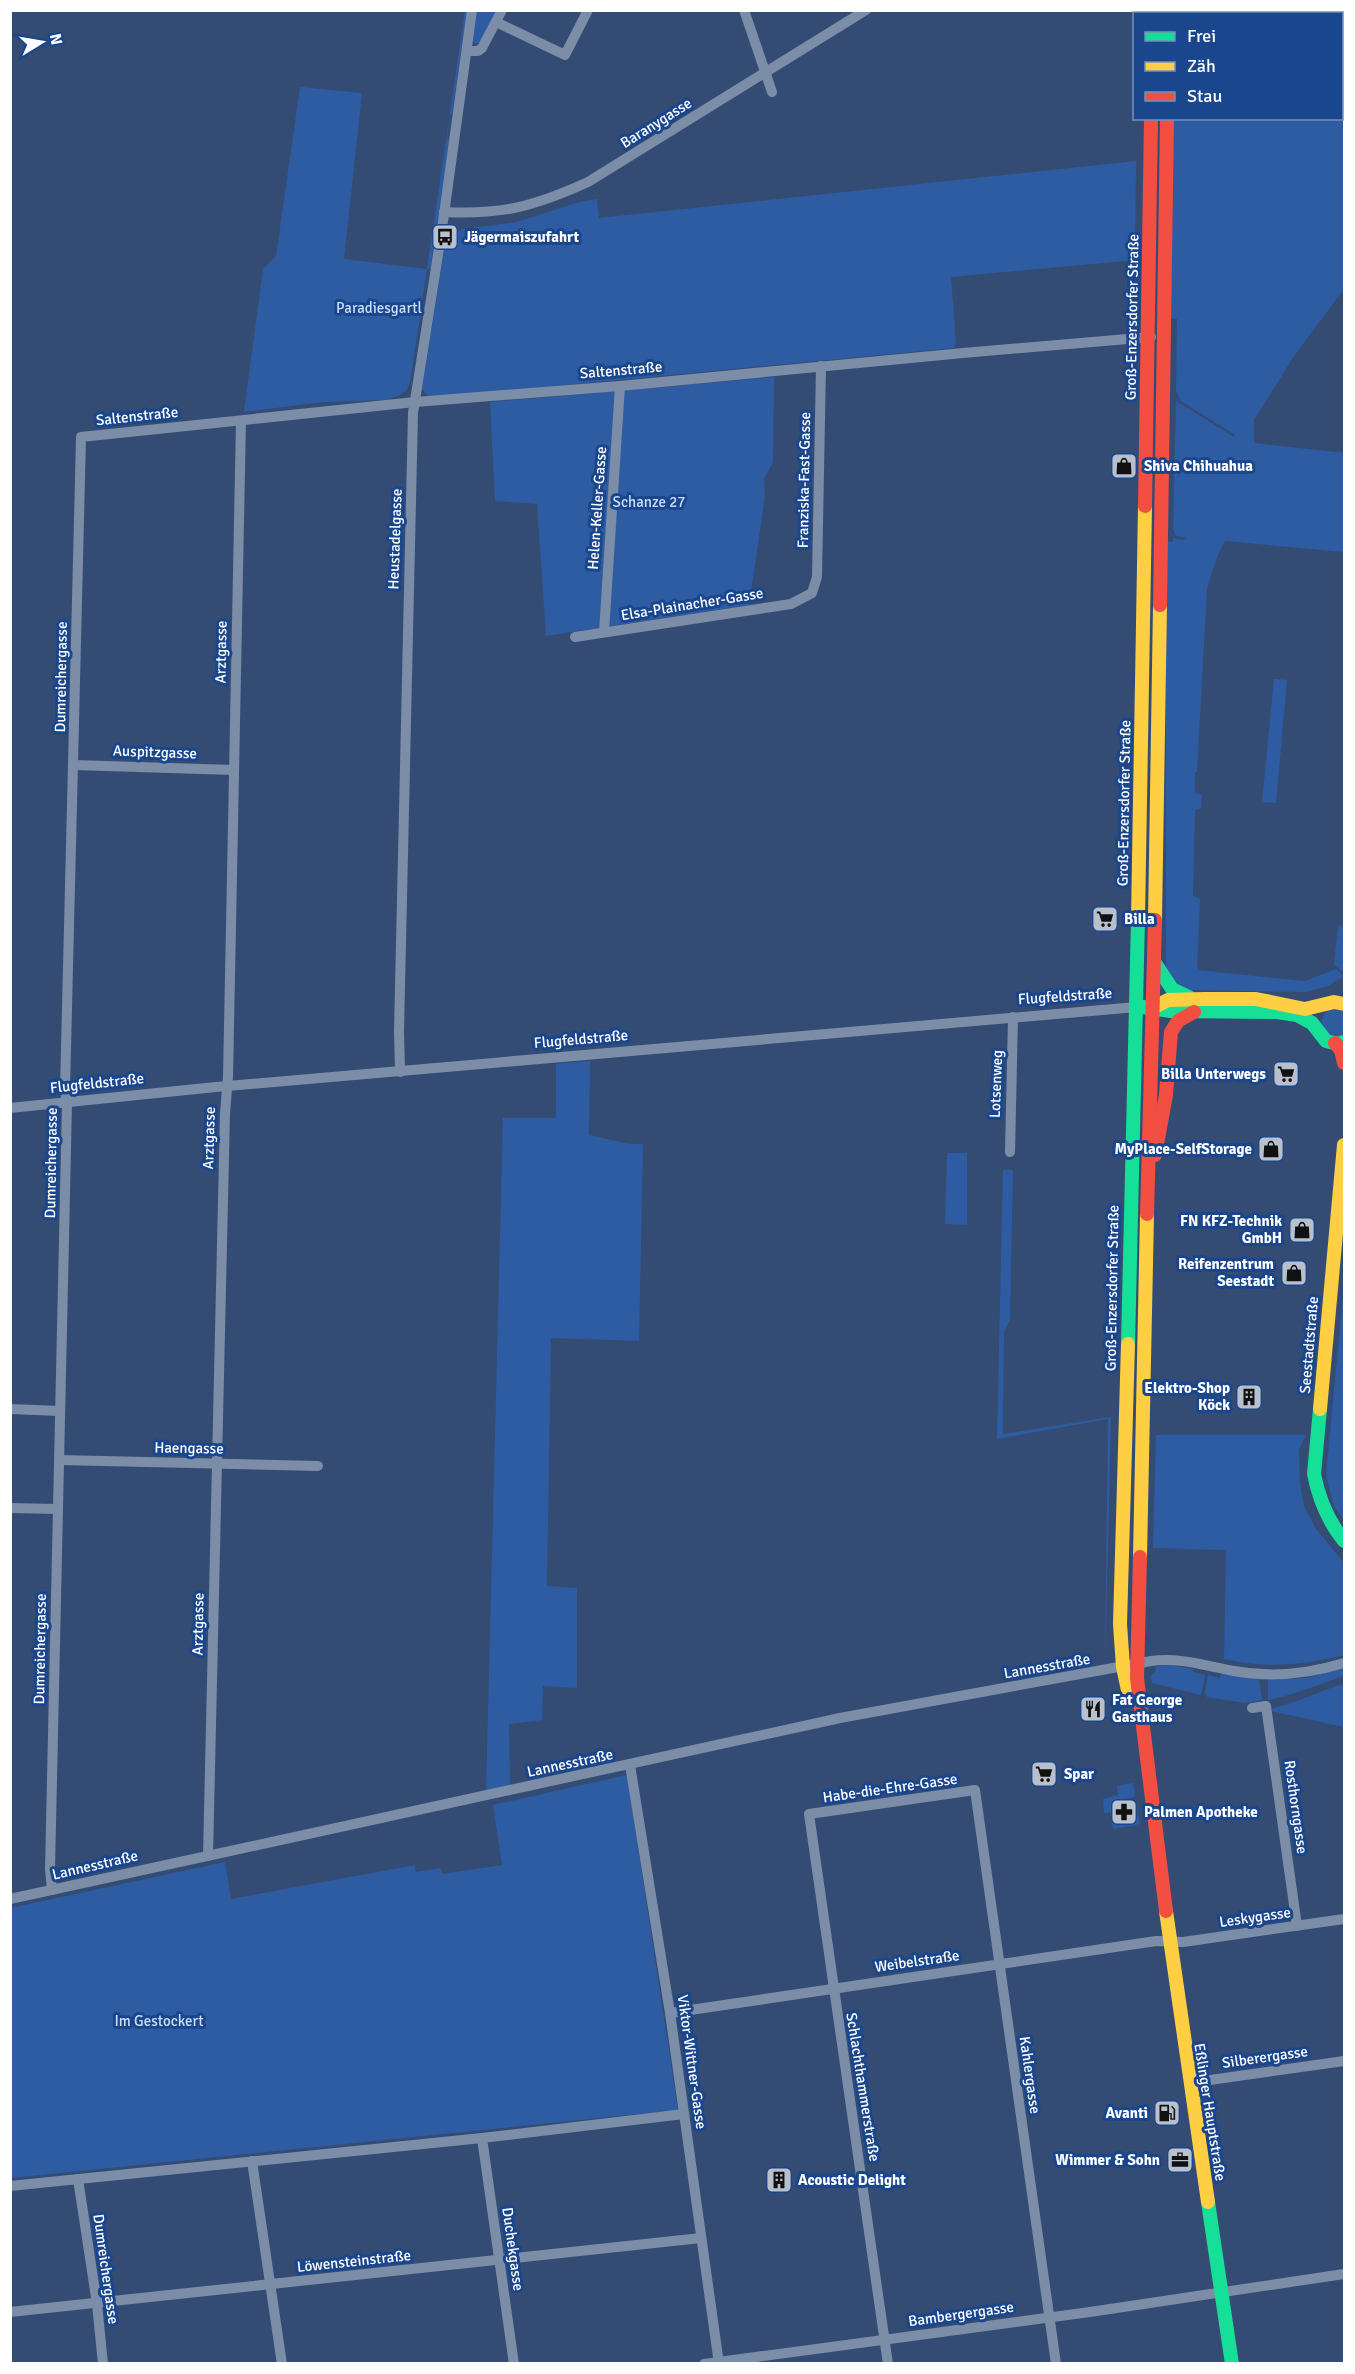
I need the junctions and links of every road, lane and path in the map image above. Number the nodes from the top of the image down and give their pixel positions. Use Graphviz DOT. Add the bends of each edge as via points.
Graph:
graph roads {
  1 [pos="472,10"];
  2 [pos="502,10"];
  3 [pos="588,10"];
  4 [pos="744,10"];
  5 [pos="866,10"];
  6 [pos="496,22"];
  7 [pos="467,51"];
  8 [pos="766,73"];
  9 [pos="772,92"];
  10 [pos="1151,120"];
  11 [pos="1167,120"];
  12 [pos="444,212"];
  13 [pos="1163,336"];
  14 [pos="1148,337"];
  15 [pos="821,366"];
  16 [pos="620,386"];
  17 [pos="415,402"];
  18 [pos="241,421"];
  19 [pos="81,436"];
  20 [pos="812,593"];
  21 [pos="604,632"];
  22 [pos="575,638"];
  23 [pos="74,765"];
  24 [pos="234,770"];
  25 [pos="1155,963"];
  26 [pos="1204,999"];
  27 [pos="1344,1004"];
  28 [pos="1324,1005"];
  29 [pos="1137,1007"];
  30 [pos="1154,1007"];
  31 [pos="1194,1012"];
  32 [pos="1013,1017"];
  33 [pos="1318,1032"];
  34 [pos="1340,1043"];
  35 [pos="1344,1063"];
  36 [pos="400,1072"];
  37 [pos="226,1087"];
  38 [pos="67,1103"];
  39 [pos="10,1108"];
  40 [pos="1344,1145"];
  41 [pos="1010,1152"];
  42 [pos="1147,1199"];
  43 [pos="10,1409"];
  44 [pos="60,1411"];
  45 [pos="59,1460"];
  46 [pos="217,1463"];
  47 [pos="318,1466"];
  48 [pos="10,1508"];
  49 [pos="58,1509"];
  50 [pos="1344,1541"];
  51 [pos="1137,1664"];
  52 [pos="1344,1664"];
  53 [pos="1123,1667"];
  54 [pos="1252,1708"];
  55 [pos="630,1765"];
  56 [pos="975,1790"];
  57 [pos="809,1814"];
  58 [pos="208,1856"];
  59 [pos="1160,1865"];
  60 [pos="52,1890"];
  61 [pos="10,1899"];
  62 [pos="1344,1919"];
  63 [pos="1298,1926"];
  64 [pos="1169,1942"];
  65 [pos="999,1964"];
  66 [pos="833,1988"];
  67 [pos="670,2013"];
  68 [pos="1344,2061"];
  69 [pos="1189,2083"];
  70 [pos="684,2114"];
  71 [pos="482,2138"];
  72 [pos="252,2161"];
  73 [pos="78,2179"];
  74 [pos="10,2186"];
  75 [pos="701,2238"];
  76 [pos="499,2261"];
  77 [pos="1344,2274"];
  78 [pos="270,2286"];
  79 [pos="1221,2292"];
  80 [pos="97,2304"];
  81 [pos="10,2313"];
  82 [pos="1050,2317"];
  83 [pos="885,2340"];
  84 [pos="719,2363"];
  85 [pos="103,2364"];
  86 [pos="282,2364"];
  87 [pos="513,2364"];
  88 [pos="704,2364"];
  89 [pos="888,2364"];
  90 [pos="1056,2364"];
  91 [pos="1232,2364"];
  1 -- 7 [label="street, Heustadelgasse"];
  2 -- 6 [label="street"];
  3 -- 6 [label="street" via="565,55"];
  4 -- 8 [label="street"];
  5 -- 8 [label="street, Baranygasse"];
  6 -- 7 [label="street" via="480,50"];
  7 -- 12 [label="street, Heustadelgasse"];
  8 -- 9 [label="street"];
  8 -- 12 [label="street, Baranygasse" via="588,182 545,201 483,213"];
  10 -- 14 [label="main road, Groß-Enzersdorfer Straße"];
  11 -- 13 [label="main road, Groß-Enzersdorfer Straße"];
  12 -- 17 [label="street, Heustadelgasse"];
  13 -- 14 [label="street, Saltenstraße"];
  13 -- 25 [label="main road, Groß-Enzersdorfer Straße"];
  14 -- 15 [label="street, Saltenstraße"];
  14 -- 29 [label="main road, Groß-Enzersdorfer Straße"];
  15 -- 16 [label="street, Saltenstraße"];
  15 -- 20 [label="street, Franziska-Fast-Gasse" via="817,577"];
  16 -- 17 [label="street, Saltenstraße"];
  16 -- 21 [label="street, Helen-Keller-Gasse"];
  17 -- 18 [label="street, Saltenstraße"];
  17 -- 36 [label="street, Heustadelgasse"];
  18 -- 19 [label="street, Saltenstraße"];
  18 -- 24 [label="street, Arztgasse"];
  19 -- 23 [label="street, Dumreichergasse"];
  20 -- 21 [label="street, Elsa-Plainacher-Gasse" via="791,604"];
  21 -- 22 [label="street, Elsa-Plainacher-Gasse"];
  23 -- 24 [label="street, Auspitzgasse"];
  23 -- 38 [label="street, Dumreichergasse"];
  24 -- 37 [label="street, Arztgasse"];
  25 -- 26 [label="main road" via="1173,991"];
  25 -- 30 [label="main road, Groß-Enzersdorfer Straße"];
  26 -- 28 [label="main road" via="1256,999 1305,1009"];
  26 -- 30 [label="main road" via="1168,1000"];
  27 -- 28 [label="main road"];
  28 -- 33 [label="main road" via="1317,1015"];
  29 -- 30 [label="main road, Flugfeldstraße"];
  29 -- 32 [label="street, Flugfeldstraße"];
  29 -- 53 [label="main road, Groß-Enzersdorfer Straße" via="1120,1624"];
  30 -- 31 [label="main road"];
  30 -- 42 [label="main road, Groß-Enzersdorfer Straße"];
  31 -- 33 [label="main road" via="1297,1015 1312,1023"];
  31 -- 42 [label="main road" via="1178,1021 1171,1032 1166,1095"];
  32 -- 36 [label="street, Flugfeldstraße"];
  32 -- 41 [label="street, Lotsenweg"];
  33 -- 34 [label="main road" via="1326,1041"];
  34 -- 35 [label="main road"];
  36 -- 37 [label="street, Flugfeldstraße"];
  37 -- 38 [label="street, Flugfeldstraße"];
  37 -- 46 [label="street, Arztgasse"];
  38 -- 39 [label="street, Flugfeldstraße"];
  38 -- 44 [label="street, Dumreichergasse"];
  40 -- 50 [label="main road, Seestadtstraße" via="1314,1474 1317,1496"];
  42 -- 51 [label="main road, Groß-Enzersdorfer Straße"];
  43 -- 44 [label="street"];
  44 -- 45 [label="street, Dumreichergasse"];
  45 -- 46 [label="street, Haengasse"];
  45 -- 49 [label="street, Dumreichergasse"];
  46 -- 47 [label="street, Haengasse"];
  46 -- 58 [label="street, Arztgasse"];
  48 -- 49 [label="street"];
  49 -- 60 [label="street, Dumreichergasse"];
  51 -- 52 [label="street, Lannesstraße" via="1184,1660 1233,1671 1280,1675"];
  51 -- 53 [label="street, Lannesstraße"];
  51 -- 59 [label="main road, Eßlinger Hauptstraße"];
  53 -- 55 [label="street, Lannesstraße" via="840,1718"];
  53 -- 59 [label="main road, Eßlinger Hauptstraße" via="1147,1812"];
  54 -- 63 [label="street, Rosthorngasse" via="1266,1706"];
  55 -- 58 [label="street, Lannesstraße"];
  55 -- 67 [label="street, Viktor-Wittner-Gasse"];
  56 -- 57 [label="street, Habe-die-Ehre-Gasse"];
  56 -- 65 [label="street, Kahlergasse"];
  57 -- 66 [label="street, Schlachthammerstraße"];
  58 -- 60 [label="street, Lannesstraße"];
  59 -- 64 [label="main road, Eßlinger Hauptstraße"];
  60 -- 61 [label="street, Lannesstraße"];
  62 -- 63 [label="street, Leskygasse"];
  63 -- 64 [label="street, Leskygasse"];
  64 -- 65 [label="street, Weibelstraße"];
  64 -- 69 [label="main road, Eßlinger Hauptstraße"];
  65 -- 66 [label="street, Weibelstraße"];
  65 -- 82 [label="street, Kahlergasse"];
  66 -- 67 [label="street, Weibelstraße"];
  66 -- 83 [label="street, Schlachthammerstraße"];
  67 -- 70 [label="street, Viktor-Wittner-Gasse"];
  68 -- 69 [label="street, Silberergasse"];
  69 -- 79 [label="main road, Eßlinger Hauptstraße"];
  70 -- 71 [label="street"];
  70 -- 75 [label="street, Viktor-Wittner-Gasse"];
  71 -- 72 [label="street"];
  71 -- 76 [label="street, Duchekgasse"];
  72 -- 73 [label="street"];
  72 -- 78 [label="street"];
  73 -- 74 [label="street"];
  73 -- 80 [label="street, Dumreichergasse"];
  75 -- 76 [label="street, Löwensteinstraße"];
  75 -- 84 [label="street, Viktor-Wittner-Gasse"];
  76 -- 78 [label="street, Löwensteinstraße"];
  76 -- 87 [label="street, Duchekgasse"];
  77 -- 79 [label="street, Bambergergasse"];
  78 -- 80 [label="street, Löwensteinstraße"];
  78 -- 86 [label="street"];
  79 -- 82 [label="street, Bambergergasse"];
  79 -- 91 [label="main road, Eßlinger Hauptstraße"];
  80 -- 81 [label="street, Löwensteinstraße"];
  80 -- 85 [label="street, Dumreichergasse"];
  82 -- 83 [label="street, Bambergergasse"];
  82 -- 90 [label="street, Kahlergasse"];
  83 -- 84 [label="street, Bambergergasse"];
  83 -- 89 [label="street, Schlachthammerstraße"];
  84 -- 88 [label="street, Bambergergasse"];
}
